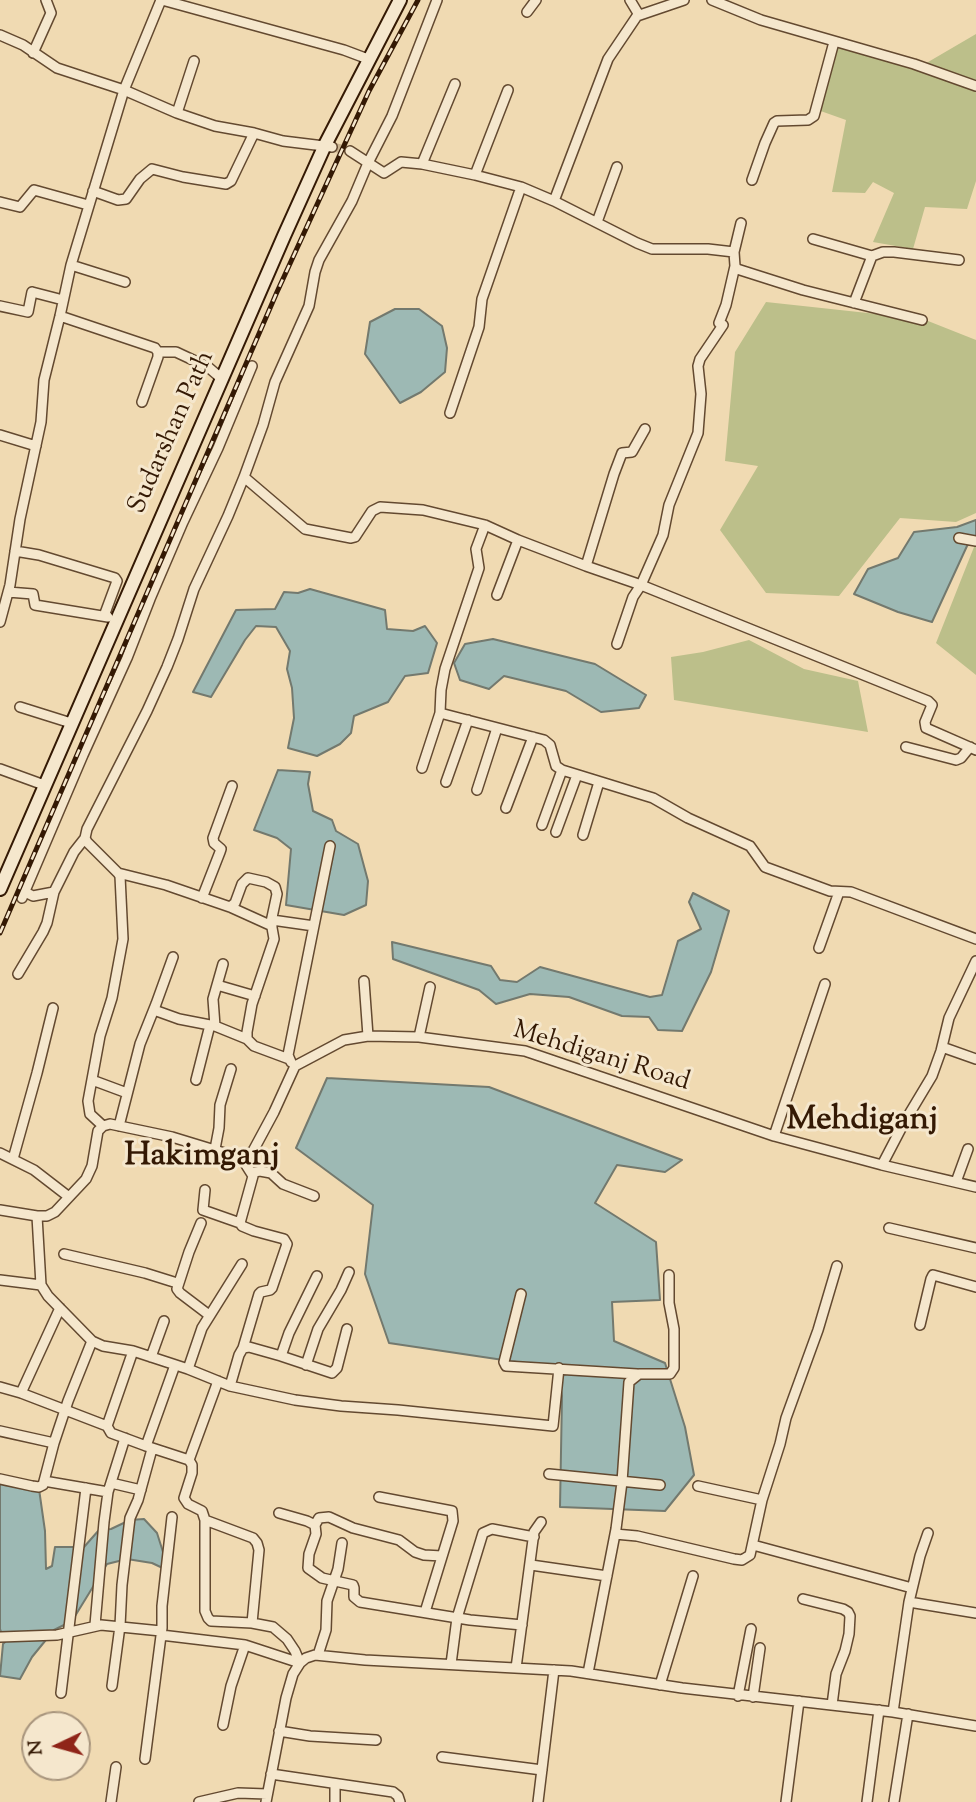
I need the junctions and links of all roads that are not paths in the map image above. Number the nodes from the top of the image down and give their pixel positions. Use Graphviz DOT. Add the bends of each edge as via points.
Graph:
graph roads {
  1 [pos="46,0"];
  2 [pos="161,0"];
  3 [pos="400,0"];
  4 [pos="437,0"];
  5 [pos="536,0"];
  6 [pos="630,0"];
  7 [pos="684,0"];
  8 [pos="712,0"];
  9 [pos="527,12"];
  10 [pos="639,15"];
  11 [pos="0,35"];
  12 [pos="834,42"];
  13 [pos="33,53"];
  14 [pos="368,59"];
  15 [pos="194,61"];
  16 [pos="455,83"];
  17 [pos="976,86"];
  18 [pos="124,90"];
  19 [pos="508,90"];
  20 [pos="177,113"];
  21 [pos="254,133"];
  22 [pos="328,146"];
  23 [pos="350,151"];
  24 [pos="368,163"];
  25 [pos="422,164"];
  26 [pos="617,167"];
  27 [pos="475,175"];
  28 [pos="752,180"];
  29 [pos="521,187"];
  30 [pos="93,191"];
  31 [pos="554,201"];
  32 [pos="0,202"];
  33 [pos="88,205"];
  34 [pos="597,222"];
  35 [pos="741,223"];
  36 [pos="813,239"];
  37 [pos="734,252"];
  38 [pos="872,256"];
  39 [pos="959,260"];
  40 [pos="71,265"];
  41 [pos="735,267"];
  42 [pos="125,282"];
  43 [pos="63,300"];
  44 [pos="854,303"];
  45 [pos="0,306"];
  46 [pos="60,317"];
  47 [pos="922,320"];
  48 [pos="158,352"];
  49 [pos="252,366"];
  50 [pos="222,379"];
  51 [pos="142,402"];
  52 [pos="450,413"];
  53 [pos="645,429"];
  54 [pos="0,435"];
  55 [pos="36,446"];
  56 [pos="244,477"];
  57 [pos="485,524"];
  58 [pos="959,538"];
  59 [pos="518,540"];
  60 [pos="976,541"];
  61 [pos="15,551"];
  62 [pos="586,566"];
  63 [pos="640,584"];
  64 [pos="8,592"];
  65 [pos="497,595"];
  66 [pos="111,596"];
  67 [pos="126,598"];
  68 [pos="111,617"];
  69 [pos="0,622"];
  70 [pos="617,644"];
  71 [pos="20,707"];
  72 [pos="440,713"];
  73 [pos="468,720"];
  74 [pos="71,723"];
  75 [pos="497,727"];
  76 [pos="533,737"];
  77 [pos="906,747"];
  78 [pos="973,749"];
  79 [pos="422,768"];
  80 [pos="0,769"];
  81 [pos="562,770"];
  82 [pos="577,775"];
  83 [pos="446,782"];
  84 [pos="599,782"];
  85 [pos="44,785"];
  86 [pos="232,786"];
  87 [pos="477,790"];
  88 [pos="506,808"];
  89 [pos="542,825"];
  90 [pos="556,832"];
  91 [pos="583,835"];
  92 [pos="85,838"];
  93 [pos="330,846"];
  94 [pos="118,873"];
  95 [pos="0,889"];
  96 [pos="54,892"];
  97 [pos="839,892"];
  98 [pos="202,898"];
  99 [pos="230,907"];
  100 [pos="272,923"];
  101 [pos="314,926"];
  102 [pos="976,939"];
  103 [pos="819,948"];
  104 [pos="173,957"];
  105 [pos="976,961"];
  106 [pos="223,964"];
  107 [pos="18,974"];
  108 [pos="364,981"];
  109 [pos="825,984"];
  110 [pos="217,985"];
  111 [pos="430,987"];
  112 [pos="255,996"];
  113 [pos="53,1008"];
  114 [pos="154,1010"];
  115 [pos="212,1026"];
  116 [pos="368,1036"];
  117 [pos="419,1037"];
  118 [pos="247,1039"];
  119 [pos="942,1047"];
  120 [pos="976,1059"];
  121 [pos="292,1062"];
  122 [pos="231,1069"];
  123 [pos="92,1080"];
  124 [pos="197,1080"];
  125 [pos="128,1093"];
  126 [pos="103,1126"];
  127 [pos="119,1126"];
  128 [pos="774,1136"];
  129 [pos="215,1149"];
  130 [pos="968,1149"];
  131 [pos="0,1153"];
  132 [pos="241,1157"];
  133 [pos="13,1158"];
  134 [pos="882,1166"];
  135 [pos="252,1173"];
  136 [pos="956,1182"];
  137 [pos="976,1187"];
  138 [pos="205,1190"];
  139 [pos="314,1196"];
  140 [pos="69,1197"];
  141 [pos="0,1210"];
  142 [pos="37,1216"];
  143 [pos="201,1223"];
  144 [pos="240,1223"];
  145 [pos="889,1228"];
  146 [pos="976,1248"];
  147 [pos="64,1254"];
  148 [pos="242,1264"];
  149 [pos="837,1266"];
  150 [pos="349,1272"];
  151 [pos="669,1275"];
  152 [pos="317,1276"];
  153 [pos="0,1280"];
  154 [pos="177,1283"];
  155 [pos="41,1285"];
  156 [pos="976,1287"];
  157 [pos="521,1294"];
  158 [pos="60,1308"];
  159 [pos="209,1315"];
  160 [pos="164,1321"];
  161 [pos="920,1325"];
  162 [pos="348,1329"];
  163 [pos="92,1341"];
  164 [pos="243,1348"];
  165 [pos="133,1351"];
  166 [pos="281,1356"];
  167 [pos="151,1357"];
  168 [pos="175,1365"];
  169 [pos="306,1365"];
  170 [pos="559,1368"];
  171 [pos="188,1369"];
  172 [pos="639,1374"];
  173 [pos="218,1381"];
  174 [pos="230,1386"];
  175 [pos="0,1387"];
  176 [pos="22,1394"];
  177 [pos="65,1411"];
  178 [pos="107,1426"];
  179 [pos="0,1431"];
  180 [pos="125,1438"];
  181 [pos="54,1443"];
  182 [pos="149,1448"];
  183 [pos="189,1460"];
  184 [pos="549,1474"];
  185 [pos="0,1479"];
  186 [pos="44,1481"];
  187 [pos="622,1482"];
  188 [pos="660,1485"];
  189 [pos="698,1486"];
  190 [pos="86,1488"];
  191 [pos="109,1488"];
  192 [pos="141,1490"];
  193 [pos="379,1497"];
  194 [pos="762,1500"];
  195 [pos="279,1513"];
  196 [pos="172,1517"];
  197 [pos="205,1520"];
  198 [pos="541,1522"];
  199 [pos="315,1525"];
  200 [pos="928,1533"];
  201 [pos="615,1534"];
  202 [pos="534,1537"];
  203 [pos="342,1544"];
  204 [pos="753,1545"];
  205 [pos="442,1556"];
  206 [pos="531,1565"];
  207 [pos="607,1576"];
  208 [pos="693,1576"];
  209 [pos="334,1581"];
  210 [pos="912,1588"];
  211 [pos="803,1599"];
  212 [pos="909,1602"];
  213 [pos="425,1612"];
  214 [pos="976,1614"];
  215 [pos="457,1618"];
  216 [pos="252,1623"];
  217 [pos="96,1625"];
  218 [pos="522,1625"];
  219 [pos="120,1626"];
  220 [pos="751,1629"];
  221 [pos="68,1632"];
  222 [pos="161,1633"];
  223 [pos="0,1637"];
  224 [pos="245,1645"];
  225 [pos="760,1648"];
  226 [pos="318,1655"];
  227 [pos="300,1663"];
  228 [pos="451,1664"];
  229 [pos="516,1668"];
  230 [pos="554,1670"];
  231 [pos="588,1673"];
  232 [pos="660,1685"];
  233 [pos="112,1686"];
  234 [pos="61,1693"];
  235 [pos="738,1696"];
  236 [pos="753,1697"];
  237 [pos="799,1701"];
  238 [pos="832,1704"];
  239 [pos="879,1710"];
  240 [pos="893,1712"];
  241 [pos="908,1714"];
  242 [pos="223,1725"];
  243 [pos="976,1725"];
  244 [pos="279,1731"];
  245 [pos="376,1740"];
  246 [pos="442,1758"];
  247 [pos="145,1759"];
  248 [pos="116,1767"];
  249 [pos="542,1770"];
  250 [pos="271,1774"];
  251 [pos="335,1784"];
  252 [pos="266,1798"];
  253 [pos="111,1802"];
  254 [pos="200,1802"];
  255 [pos="335,1802"];
  256 [pos="400,1802"];
  257 [pos="538,1802"];
  258 [pos="786,1802"];
  259 [pos="867,1802"];
  260 [pos="894,1802"];
  1 -- 13 [label="street" via="51,13"];
  2 -- 14 [label="street"];
  2 -- 18 [label="street"];
  3 -- 14 [label="main road, Sudarshan Path"];
  4 -- 24 [label="street" via="392,116"];
  5 -- 9 [label="street"];
  6 -- 10 [label="street"];
  7 -- 10 [label="street"];
  8 -- 12 [label="street"];
  10 -- 31 [label="street" via="608,59"];
  11 -- 13 [label="street"];
  12 -- 17 [label="street"];
  12 -- 28 [label="street" via="814,116 774,123"];
  13 -- 18 [label="street" via="57,68"];
  14 -- 22 [label="main road, Sudarshan Path"];
  15 -- 20 [label="street"];
  16 -- 25 [label="street"];
  18 -- 20 [label="street"];
  18 -- 30 [label="street"];
  19 -- 27 [label="street"];
  20 -- 21 [label="street"];
  21 -- 22 [label="street"];
  21 -- 30 [label="street" via="226,184 152,169 126,199"];
  22 -- 50 [label="main road, Sudarshan Path"];
  23 -- 24 [label="street"];
  24 -- 25 [label="street" via="384,173 401,162"];
  24 -- 56 [label="street" via="319,260 309,306 275,382"];
  25 -- 27 [label="street"];
  26 -- 34 [label="street"];
  27 -- 29 [label="street"];
  29 -- 31 [label="street"];
  29 -- 52 [label="street" via="482,299 479,327"];
  30 -- 33 [label="street"];
  31 -- 34 [label="street"];
  32 -- 33 [label="street" via="20,206 34,190"];
  33 -- 40 [label="street"];
  34 -- 37 [label="street" via="652,249"];
  35 -- 37 [label="street"];
  36 -- 38 [label="street"];
  37 -- 41 [label="street"];
  38 -- 39 [label="street" via="894,252"];
  38 -- 44 [label="street"];
  40 -- 42 [label="street"];
  40 -- 43 [label="street"];
  41 -- 44 [label="street"];
  41 -- 63 [label="street" via="721,324 698,366 698,433 669,505 663,535"];
  43 -- 45 [label="street" via="32,292 28,312"];
  43 -- 46 [label="street"];
  44 -- 47 [label="street"];
  46 -- 48 [label="street"];
  46 -- 55 [label="street" via="44,380"];
  48 -- 50 [label="street" via="176,352"];
  48 -- 51 [label="street"];
  49 -- 96 [label="street" via="23,895"];
  50 -- 67 [label="main road, Sudarshan Path"];
  53 -- 62 [label="street" via="632,452 622,453"];
  54 -- 55 [label="street"];
  55 -- 61 [label="street"];
  56 -- 57 [label="street" via="305,528 351,538 380,507 423,510"];
  56 -- 92 [label="street" via="194,589 167,667"];
  57 -- 59 [label="street"];
  57 -- 72 [label="street" via="476,549 479,568 442,678"];
  58 -- 60 [label="street"];
  59 -- 62 [label="street"];
  59 -- 65 [label="street"];
  61 -- 64 [label="street"];
  61 -- 66 [label="street" via="115,578"];
  62 -- 63 [label="street"];
  63 -- 70 [label="street"];
  63 -- 78 [label="street" via="928,701 932,705 926,729"];
  64 -- 68 [label="street" via="33,594 34,605"];
  64 -- 69 [label="street"];
  66 -- 67 [label="street"];
  66 -- 68 [label="street"];
  67 -- 68 [label="main road, Sudarshan Path"];
  68 -- 74 [label="main road, Sudarshan Path"];
  71 -- 74 [label="street"];
  72 -- 73 [label="street"];
  72 -- 79 [label="street"];
  73 -- 75 [label="street"];
  73 -- 83 [label="street"];
  74 -- 85 [label="main road, Sudarshan Path"];
  75 -- 76 [label="street"];
  75 -- 87 [label="street"];
  76 -- 81 [label="street" via="548,742 556,766"];
  76 -- 88 [label="street"];
  77 -- 78 [label="street" via="954,760"];
  80 -- 85 [label="street"];
  81 -- 82 [label="street"];
  81 -- 89 [label="street"];
  82 -- 84 [label="street"];
  82 -- 90 [label="street"];
  84 -- 91 [label="street"];
  84 -- 97 [label="street" via="653,797 750,846 765,867"];
  85 -- 95 [label="main road, Sudarshan Path"];
  86 -- 98 [label="street" via="213,838 221,849"];
  92 -- 94 [label="street"];
  92 -- 96 [label="street"];
  93 -- 101 [label="street"];
  94 -- 98 [label="street"];
  94 -- 123 [label="street" via="123,939"];
  96 -- 107 [label="street" via="47,923"];
  97 -- 102 [label="street" via="851,892"];
  97 -- 103 [label="street"];
  98 -- 99 [label="street"];
  99 -- 100 [label="street"];
  99 -- 100 [label="street" via="245,879 267,882 277,894"];
  100 -- 101 [label="street"];
  100 -- 112 [label="street" via="274,939"];
  101 -- 121 [label="street"];
  104 -- 114 [label="street"];
  105 -- 119 [label="street" via="949,1018"];
  106 -- 110 [label="street"];
  108 -- 116 [label="street"];
  109 -- 128 [label="street"];
  110 -- 112 [label="street"];
  110 -- 115 [label="street"];
  111 -- 117 [label="street"];
  112 -- 118 [label="street"];
  113 -- 133 [label="street"];
  114 -- 115 [label="street"];
  114 -- 125 [label="street" via="139,1044"];
  115 -- 118 [label="street"];
  115 -- 124 [label="street"];
  116 -- 117 [label="street, Mehdiganj Road"];
  116 -- 121 [label="street, Mehdiganj Road" via="344,1040"];
  117 -- 128 [label="street, Mehdiganj Road" via="525,1051"];
  118 -- 121 [label="street"];
  119 -- 120 [label="street"];
  119 -- 134 [label="street" via="932,1076"];
  121 -- 132 [label="street" via="281,1098 253,1151"];
  122 -- 129 [label="street" via="220,1105"];
  123 -- 125 [label="street"];
  123 -- 126 [label="street" via="88,1109"];
  125 -- 127 [label="street"];
  126 -- 127 [label="street"];
  126 -- 140 [label="street" via="86,1179"];
  127 -- 129 [label="street"];
  128 -- 134 [label="street, Mehdiganj Road"];
  129 -- 132 [label="street"];
  130 -- 136 [label="street"];
  131 -- 133 [label="street"];
  132 -- 135 [label="street"];
  133 -- 140 [label="street"];
  134 -- 136 [label="street, Mehdiganj Road"];
  135 -- 139 [label="street" via="271,1173 283,1184"];
  135 -- 144 [label="street"];
  136 -- 137 [label="street, Mehdiganj Road"];
  138 -- 144 [label="street" via="203,1210"];
  140 -- 142 [label="street" via="51,1214"];
  141 -- 142 [label="street"];
  142 -- 155 [label="street"];
  143 -- 154 [label="street"];
  144 -- 164 [label="street" via="287,1244 272,1288 259,1294"];
  145 -- 146 [label="street"];
  147 -- 154 [label="street"];
  148 -- 159 [label="street"];
  149 -- 194 [label="street"];
  150 -- 169 [label="street" via="318,1329"];
  151 -- 172 [label="street" via="674,1368 670,1374"];
  152 -- 166 [label="street"];
  153 -- 155 [label="street"];
  154 -- 159 [label="street" via="180,1293"];
  155 -- 158 [label="street"];
  156 -- 161 [label="street" via="933,1275"];
  157 -- 170 [label="street" via="506,1366"];
  158 -- 163 [label="street"];
  158 -- 176 [label="street"];
  159 -- 171 [label="street"];
  160 -- 167 [label="street"];
  162 -- 169 [label="street" via="335,1372"];
  163 -- 165 [label="street"];
  163 -- 177 [label="street"];
  164 -- 166 [label="street"];
  164 -- 174 [label="street"];
  165 -- 167 [label="street"];
  165 -- 178 [label="street"];
  166 -- 169 [label="street"];
  167 -- 168 [label="street"];
  168 -- 171 [label="street"];
  168 -- 182 [label="street"];
  170 -- 172 [label="street"];
  170 -- 174 [label="street" via="553,1426 341,1406"];
  171 -- 173 [label="street"];
  172 -- 187 [label="street" via="628,1386"];
  173 -- 174 [label="street"];
  173 -- 183 [label="street"];
  175 -- 176 [label="street"];
  176 -- 177 [label="street"];
  177 -- 178 [label="street"];
  177 -- 181 [label="street"];
  178 -- 180 [label="street" via="111,1433"];
  179 -- 181 [label="street"];
  180 -- 182 [label="street"];
  180 -- 191 [label="street"];
  181 -- 186 [label="street"];
  182 -- 183 [label="street"];
  182 -- 192 [label="street"];
  183 -- 197 [label="street" via="192,1473 185,1502 202,1511"];
  184 -- 187 [label="street"];
  185 -- 186 [label="street" via="39,1487"];
  186 -- 190 [label="street"];
  187 -- 188 [label="street"];
  187 -- 201 [label="street"];
  189 -- 194 [label="street"];
  190 -- 191 [label="street"];
  190 -- 221 [label="street"];
  191 -- 192 [label="street"];
  191 -- 217 [label="street"];
  192 -- 219 [label="street" via="130,1518"];
  193 -- 205 [label="street" via="452,1511"];
  194 -- 204 [label="street"];
  195 -- 199 [label="street"];
  196 -- 222 [label="street"];
  197 -- 216 [label="street" via="257,1543"];
  197 -- 216 [label="street" via="208,1618"];
  198 -- 202 [label="street"];
  199 -- 205 [label="street" via="319,1518 329,1517 399,1540 415,1552"];
  199 -- 209 [label="street" via="308,1568"];
  200 -- 210 [label="street"];
  201 -- 204 [label="street" via="734,1559 746,1558"];
  201 -- 207 [label="street"];
  202 -- 206 [label="street"];
  202 -- 215 [label="street" via="492,1529 483,1533"];
  203 -- 209 [label="street"];
  204 -- 210 [label="street"];
  205 -- 213 [label="street"];
  206 -- 207 [label="street"];
  206 -- 218 [label="street"];
  207 -- 231 [label="street"];
  208 -- 232 [label="street"];
  209 -- 213 [label="street" via="353,1585 354,1597 360,1602"];
  209 -- 226 [label="street"];
  210 -- 212 [label="street"];
  211 -- 238 [label="street" via="843,1609 850,1616"];
  212 -- 214 [label="street"];
  212 -- 240 [label="street"];
  213 -- 215 [label="street"];
  215 -- 218 [label="street"];
  215 -- 228 [label="street"];
  216 -- 227 [label="street" via="279,1631"];
  217 -- 219 [label="street"];
  217 -- 221 [label="street"];
  218 -- 229 [label="street"];
  219 -- 222 [label="street"];
  219 -- 233 [label="street"];
  220 -- 235 [label="street"];
  221 -- 223 [label="street"];
  221 -- 234 [label="street"];
  222 -- 224 [label="street"];
  222 -- 247 [label="street"];
  224 -- 227 [label="street"];
  224 -- 242 [label="street"];
  225 -- 236 [label="street"];
  226 -- 227 [label="street"];
  226 -- 228 [label="street"];
  227 -- 244 [label="street"];
  228 -- 229 [label="street"];
  229 -- 230 [label="street"];
  230 -- 231 [label="street"];
  230 -- 249 [label="street"];
  231 -- 232 [label="street"];
  232 -- 235 [label="street"];
  235 -- 236 [label="street"];
  236 -- 237 [label="street"];
  237 -- 238 [label="street"];
  237 -- 258 [label="street"];
  238 -- 239 [label="street"];
  239 -- 240 [label="street"];
  239 -- 259 [label="street"];
  240 -- 241 [label="street"];
  241 -- 243 [label="street"];
  241 -- 260 [label="street"];
  244 -- 245 [label="street"];
  244 -- 250 [label="street"];
  246 -- 249 [label="street"];
  248 -- 253 [label="street"];
  249 -- 257 [label="street"];
  250 -- 251 [label="street"];
  250 -- 252 [label="street"];
  251 -- 255 [label="street"];
  251 -- 256 [label="street" via="393,1792"];
  252 -- 254 [label="street" via="238,1793"];
}
